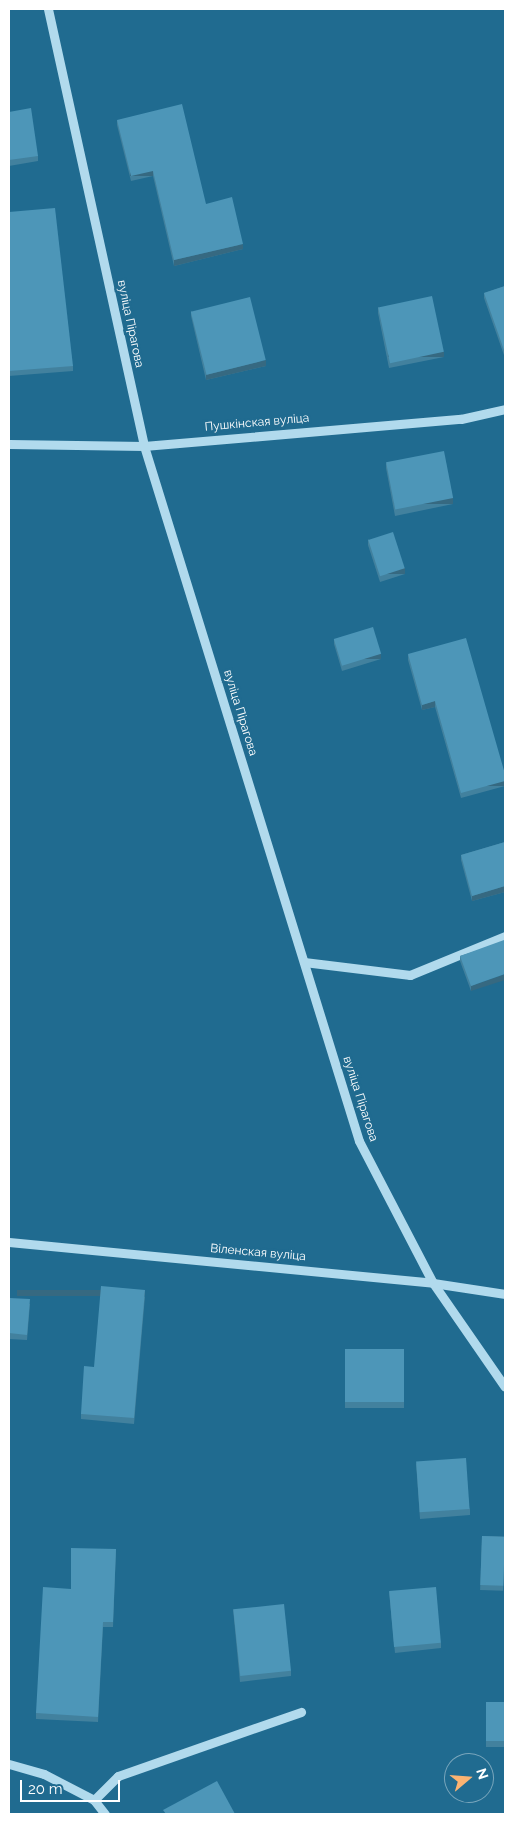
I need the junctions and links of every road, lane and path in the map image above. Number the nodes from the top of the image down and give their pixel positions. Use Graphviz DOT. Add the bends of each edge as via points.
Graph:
graph roads {
  1 [pos="48,9"];
  2 [pos="505,409"];
  3 [pos="9,444"];
  4 [pos="144,446"];
  5 [pos="505,936"];
  6 [pos="304,962"];
  7 [pos="9,1242"];
  8 [pos="433,1283"];
  9 [pos="505,1294"];
  10 [pos="505,1386"];
  11 [pos="301,1712"];
  12 [pos="9,1764"];
  13 [pos="94,1800"];
  14 [pos="105,1814"];
  1 -- 4 [label="street, вуліца Пірагова"];
  2 -- 4 [label="street, Пушкінская вуліца" via="461,418"];
  3 -- 4 [label="street, Пушкінская вуліца"];
  4 -- 6 [label="street, вуліца Пірагова"];
  5 -- 6 [label="street" via="410,975"];
  6 -- 8 [label="street, вуліца Пірагова" via="359,1141"];
  7 -- 8 [label="street, Віленская вуліца"];
  8 -- 9 [label="street, Віленская вуліца"];
  8 -- 10 [label="street, вуліца Пірагова"];
  11 -- 13 [label="street" via="118,1776"];
  12 -- 13 [label="street" via="44,1774"];
  13 -- 14 [label="street"];
}
